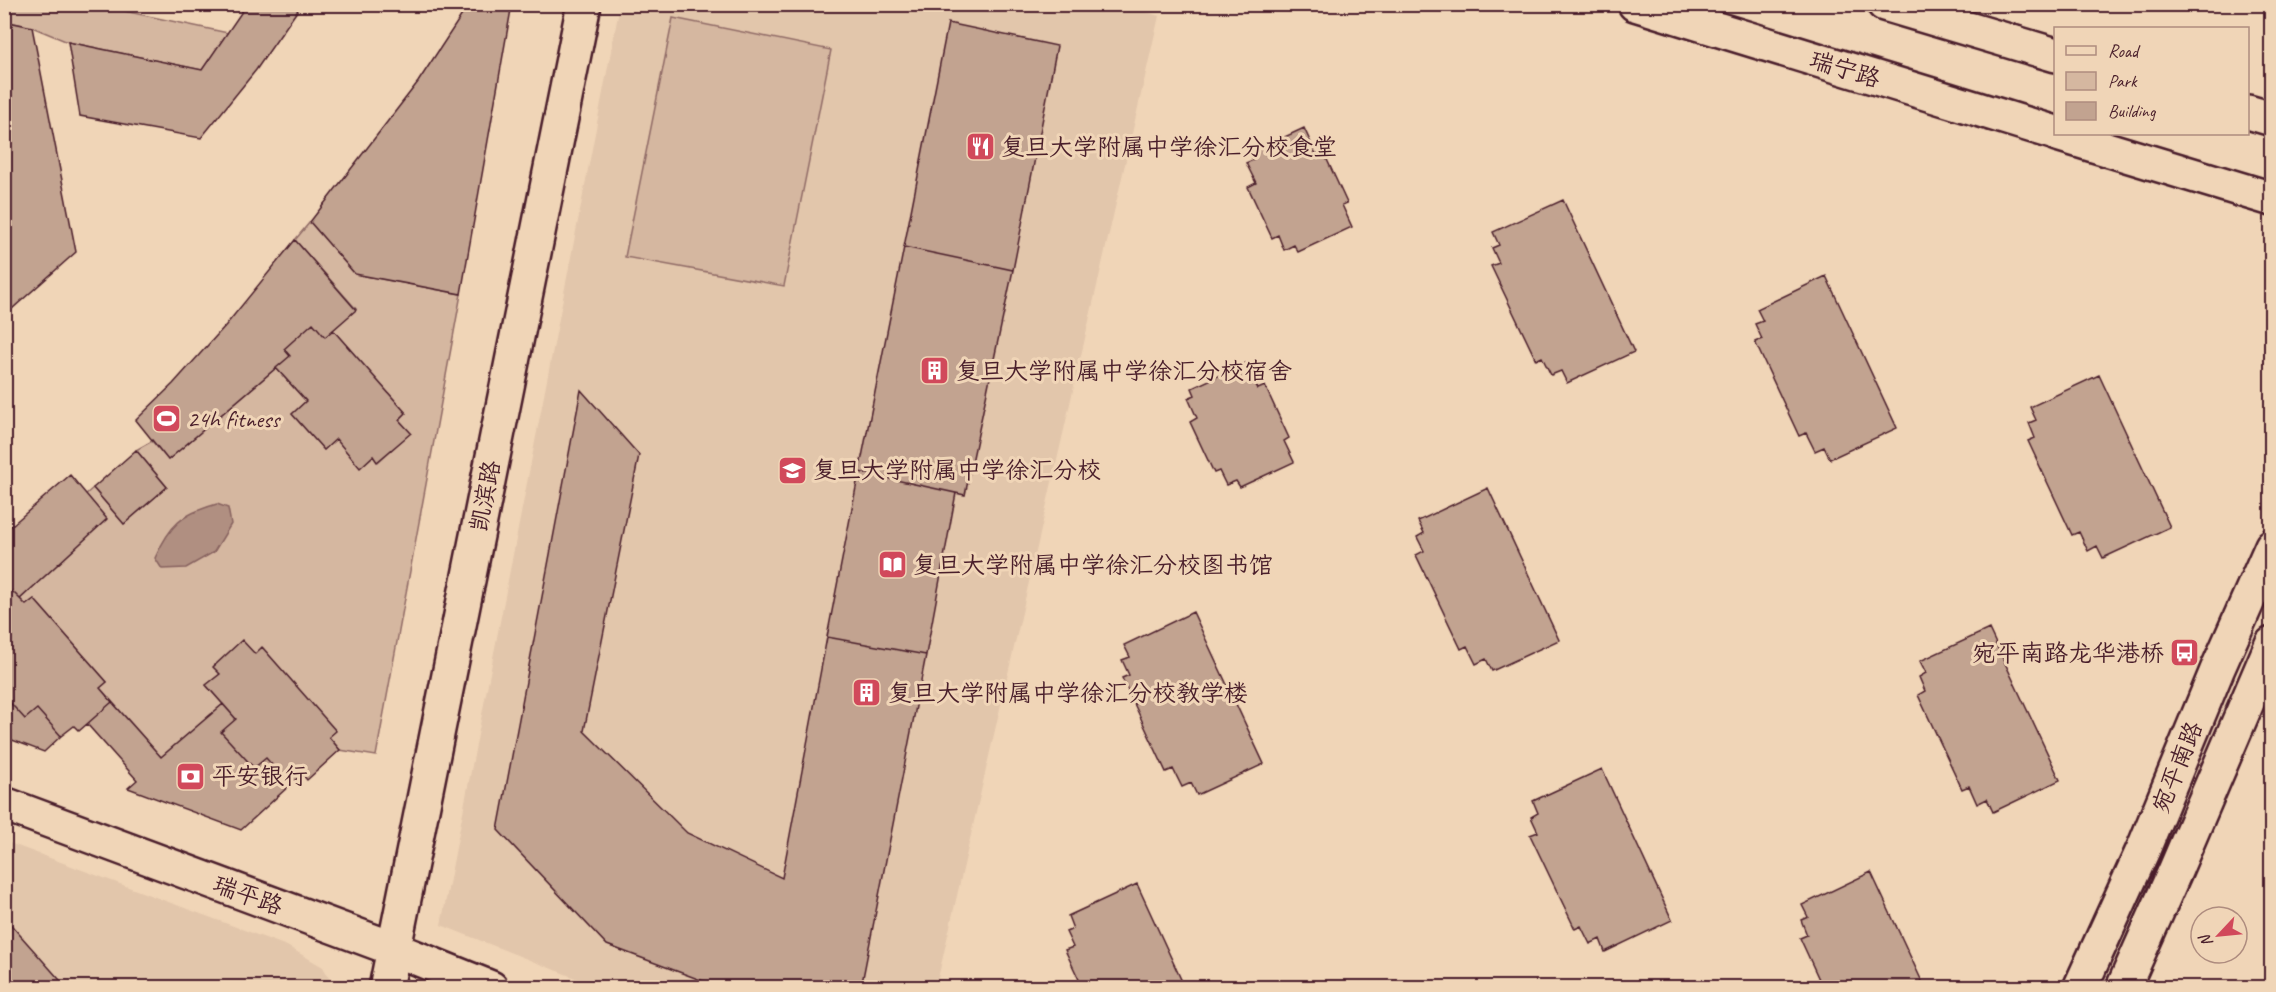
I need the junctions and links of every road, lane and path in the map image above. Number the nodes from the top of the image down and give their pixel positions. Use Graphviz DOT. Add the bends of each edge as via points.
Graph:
graph roads {
  1 [pos="584,4"];
  2 [pos="1635,4"];
  3 [pos="1884,4"];
  4 [pos="2054,55"];
  5 [pos="2249,113"];
  6 [pos="2271,119"];
  7 [pos="2054,132"];
  8 [pos="2063,135"];
  9 [pos="2271,199"];
  10 [pos="2271,546"];
  11 [pos="2271,644"];
  12 [pos="4,804"];
  13 [pos="393,949"];
  14 [pos="386,987"];
  15 [pos="491,987"];
  16 [pos="2080,987"];
  17 [pos="2123,987"];
  1 -- 13 [label="street, 凯滨路"];
  2 -- 7 [label="street, 瑞宁路"];
  3 -- 4 [label="street"];
  5 -- 6 [label="street"];
  8 -- 9 [label="street, 瑞宁路"];
  10 -- 16 [label="street, 宛平南路"];
  11 -- 17 [label="street, 宛平南路"];
  12 -- 13 [label="street, 瑞平路"];
  13 -- 14 [label="street, 凯滨路"];
  13 -- 15 [label="street, 瑞平路"];
}
